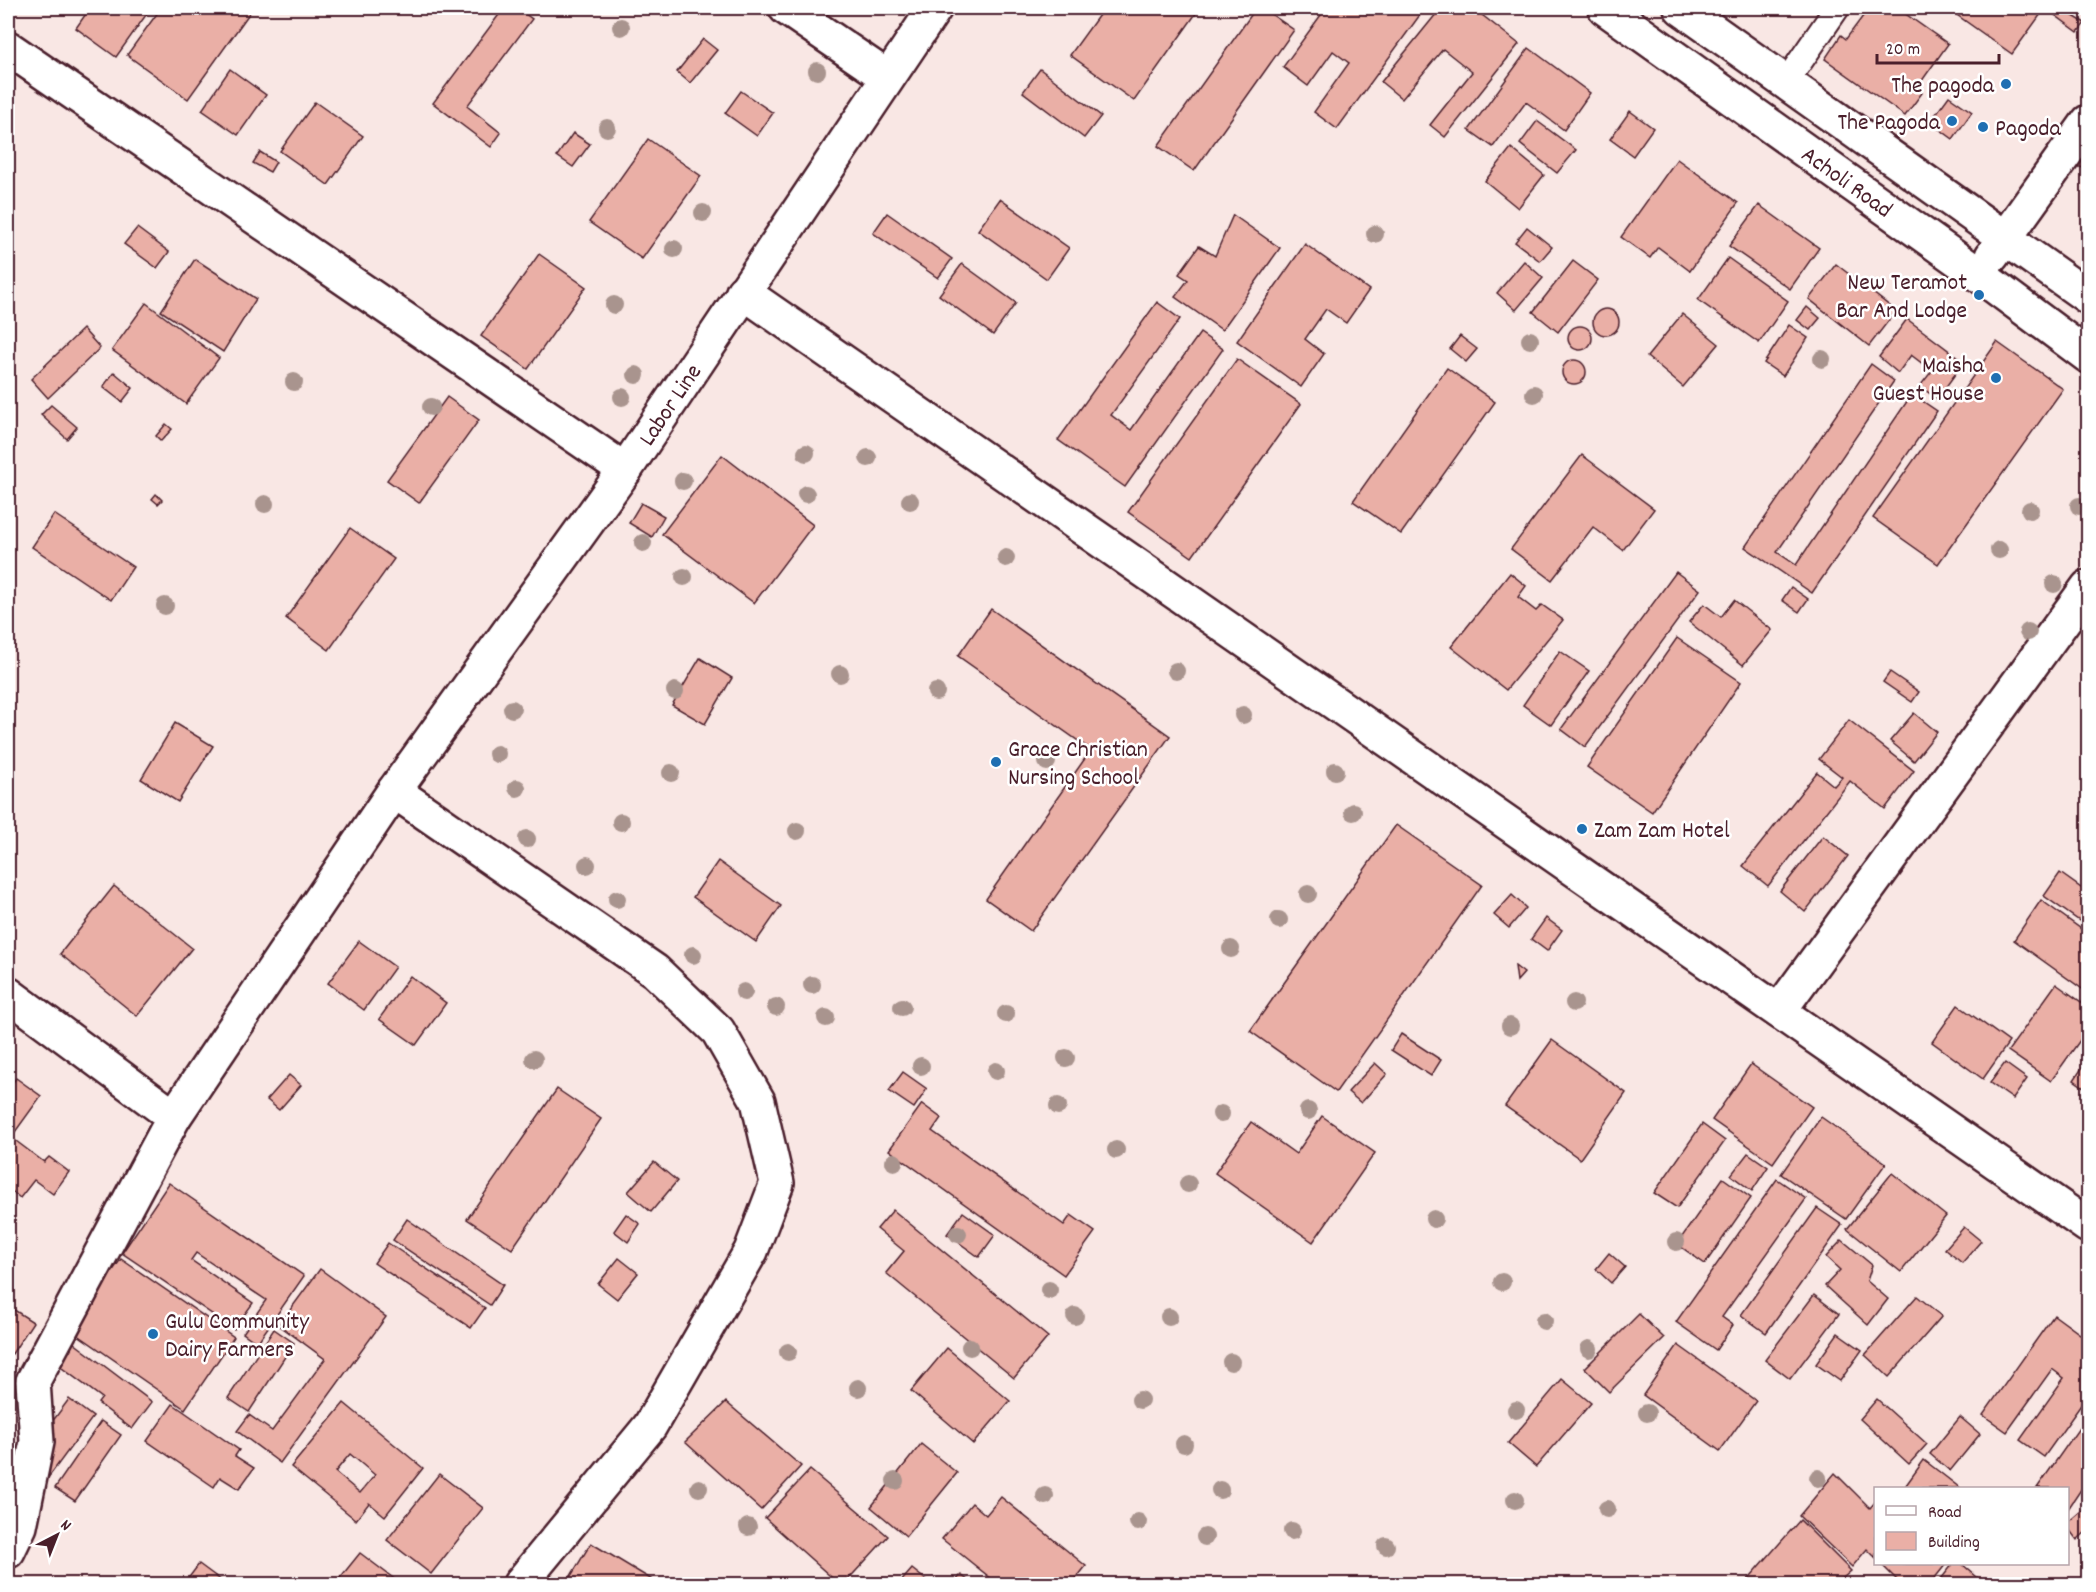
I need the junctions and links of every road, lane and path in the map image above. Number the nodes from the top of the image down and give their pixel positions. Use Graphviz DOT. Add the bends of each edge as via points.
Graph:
graph roads {
  1 [pos="786,8"];
  2 [pos="934,8"];
  3 [pos="1605,8"];
  4 [pos="1681,8"];
  5 [pos="1837,8"];
  6 [pos="8,48"];
  7 [pos="887,77"];
  8 [pos="1786,82"];
  9 [pos="2088,122"];
  10 [pos="2006,237"];
  11 [pos="1978,274"];
  12 [pos="743,292"];
  13 [pos="2088,297"];
  14 [pos="2088,356"];
  15 [pos="625,470"];
  16 [pos="2088,587"];
  17 [pos="394,791"];
  18 [pos="8,994"];
  19 [pos="1779,1011"];
  20 [pos="174,1117"];
  21 [pos="2088,1226"];
  22 [pos="8,1551"];
  23 [pos="520,1584"];
  1 -- 7 [label="street"];
  2 -- 7 [label="street, Labor Line"];
  3 -- 11 [label="street, Acholi Road"];
  4 -- 8 [label="street, Acholi Road"];
  5 -- 8 [label="lane"];
  6 -- 15 [label="street"];
  7 -- 12 [label="street, Labor Line"];
  8 -- 10 [label="street, Acholi Road"];
  9 -- 10 [label="street"];
  10 -- 11 [label="street"];
  10 -- 13 [label="street, Acholi Road"];
  11 -- 14 [label="street, Acholi Road"];
  12 -- 15 [label="street, Labor Line"];
  12 -- 19 [label="street"];
  15 -- 17 [label="street, Labor Line"];
  16 -- 19 [label="street"];
  17 -- 20 [label="street, Labor Line"];
  17 -- 23 [label="street" via="655,971 718,1031 758,1101 777,1183 751,1251 650,1426"];
  18 -- 20 [label="street"];
  19 -- 21 [label="street"];
  20 -- 22 [label="street, Labor Line" via="33,1381 37,1442 20,1526"];
}
